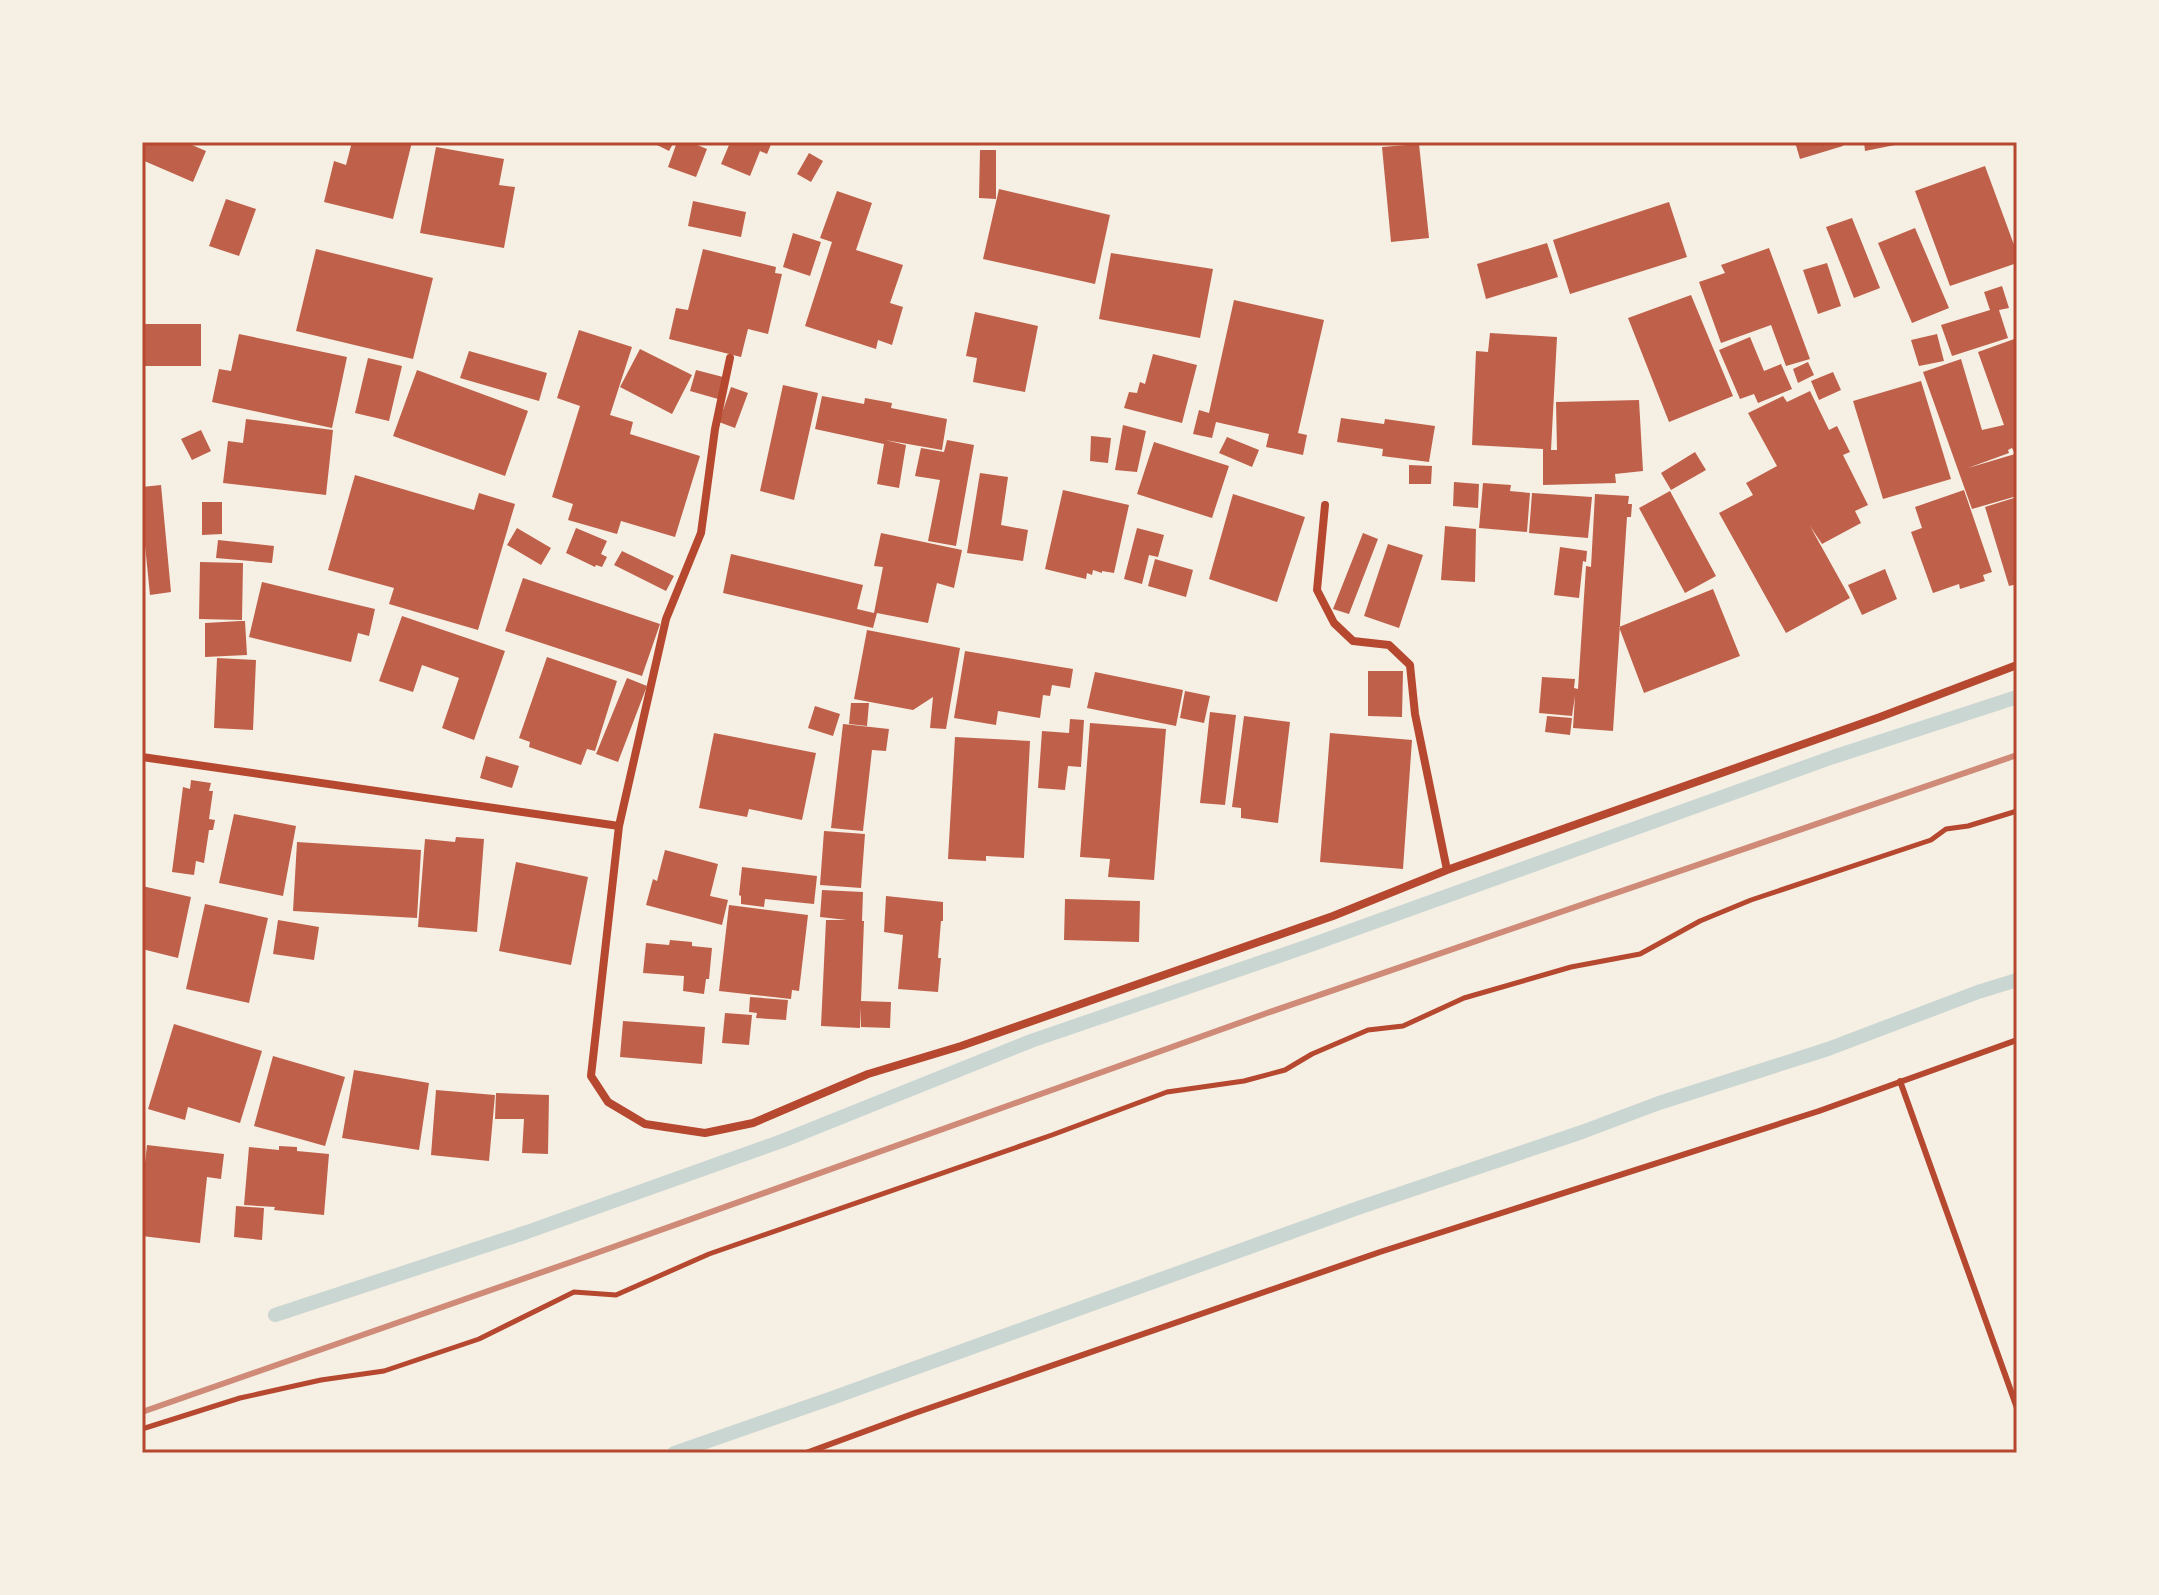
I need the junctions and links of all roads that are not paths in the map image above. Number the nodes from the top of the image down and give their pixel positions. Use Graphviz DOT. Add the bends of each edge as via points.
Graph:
graph roads {
  1 [pos="730,358"];
  2 [pos="1325,505"];
  3 [pos="2017,665"];
  4 [pos="142,757"];
  5 [pos="619,826"];
  6 [pos="1447,870"];
  7 [pos="2017,1040"];
  8 [pos="1900,1081"];
  9 [pos="2009,1389"];
  10 [pos="2017,1394"];
  11 [pos="2017,1408"];
  12 [pos="806,1453"];
  1 -- 5 [label="street" via="701,533 666,619"];
  2 -- 6 [label="street" via="1317,590 1334,623 1353,641 1389,645 1410,665"];
  3 -- 6 [label="street"];
  4 -- 5 [label="street"];
  5 -- 6 [label="street" via="591,1076 608,1102 645,1124 705,1133 753,1123 868,1074 1333,916"];
  7 -- 8 [label="lane"];
  8 -- 9 [label="lane"];
  8 -- 12 [label="lane" via="1380,1252"];
  9 -- 10 [label="lane"];
  9 -- 11 [label="lane"];
}
